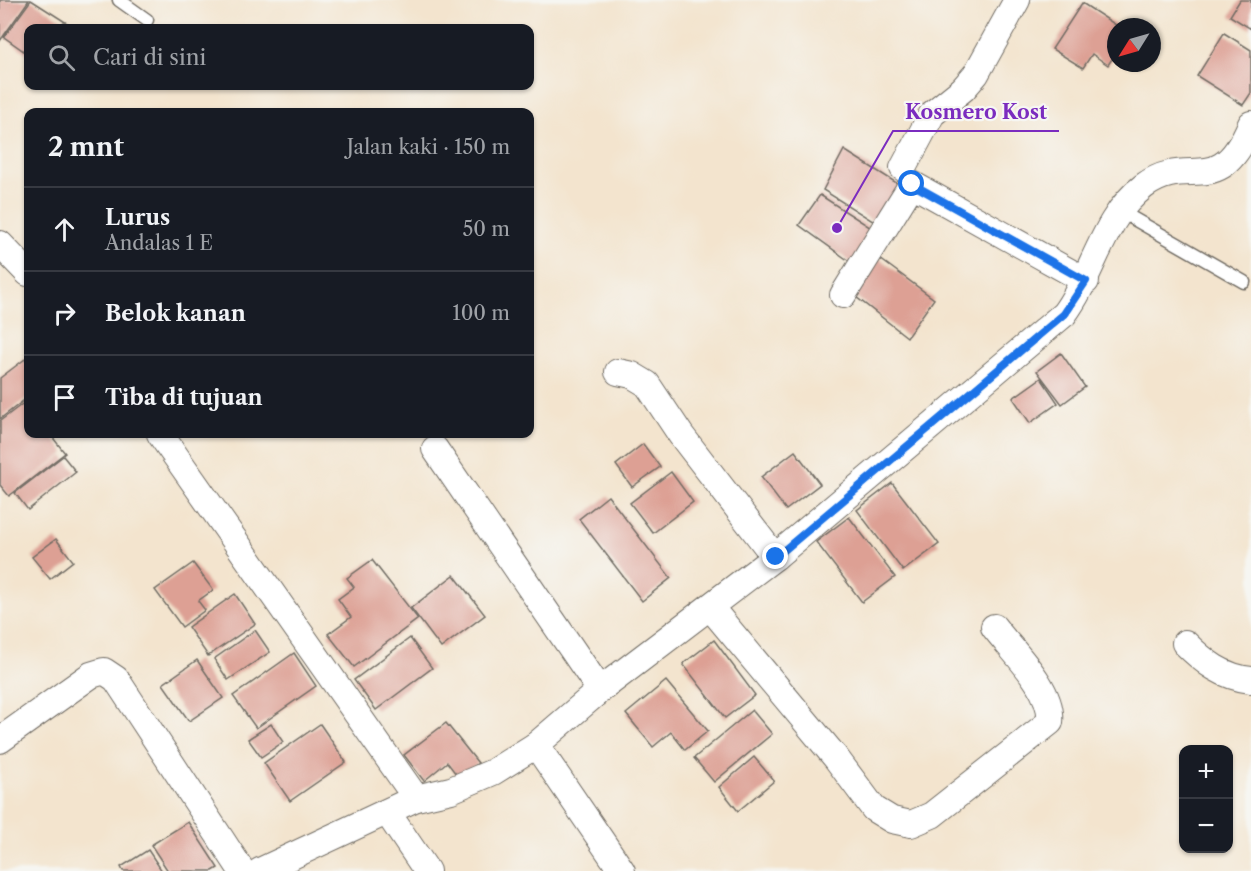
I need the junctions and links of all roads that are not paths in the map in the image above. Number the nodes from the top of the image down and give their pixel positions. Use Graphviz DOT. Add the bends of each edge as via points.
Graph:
graph roads {
  1 [pos="119,0"];
  2 [pos="1017,0"];
  3 [pos="147,20"];
  4 [pos="1251,124"];
  5 [pos="903,168"];
  6 [pos="1120,211"];
  7 [pos="0,244"];
  8 [pos="24,269"];
  9 [pos="1086,281"];
  10 [pos="1244,282"];
  11 [pos="843,295"];
  12 [pos="618,372"];
  13 [pos="163,438"];
  14 [pos="435,449"];
  15 [pos="776,557"];
  16 [pos="710,607"];
  17 [pos="994,627"];
  18 [pos="1185,643"];
  19 [pos="1251,681"];
  20 [pos="600,690"];
  21 [pos="0,740"];
  22 [pos="536,745"];
  23 [pos="416,798"];
  24 [pos="387,812"];
  25 [pos="242,871"];
  26 [pos="260,871"];
  27 [pos="427,871"];
  28 [pos="622,871"];
  1 -- 3 [label="lane"];
  2 -- 5 [label="street" via="976,74 932,114"];
  4 -- 6 [label="street" via="1244,142 1219,168 1161,178 1144,186"];
  6 -- 9 [label="street"];
  6 -- 10 [label="lane"];
  7 -- 8 [label="street"];
  9 -- 11 [label="street" via="912,184"];
  9 -- 15 [label="street" via="1064,314"];
  12 -- 15 [label="street" via="647,384 681,435"];
  13 -- 23 [label="street"];
  14 -- 20 [label="street"];
  15 -- 16 [label="street"];
  16 -- 17 [label="street" via="874,808 892,820 911,824 932,815 1050,722 1044,691"];
  16 -- 20 [label="street"];
  18 -- 19 [label="street" via="1203,661 1234,678"];
  20 -- 22 [label="street"];
  21 -- 25 [label="street" via="91,675 104,671 116,679 141,714"];
  22 -- 23 [label="street" via="493,772 451,790"];
  22 -- 28 [label="street"];
  23 -- 24 [label="street"];
  24 -- 26 [label="street"];
  24 -- 27 [label="street"];
}
